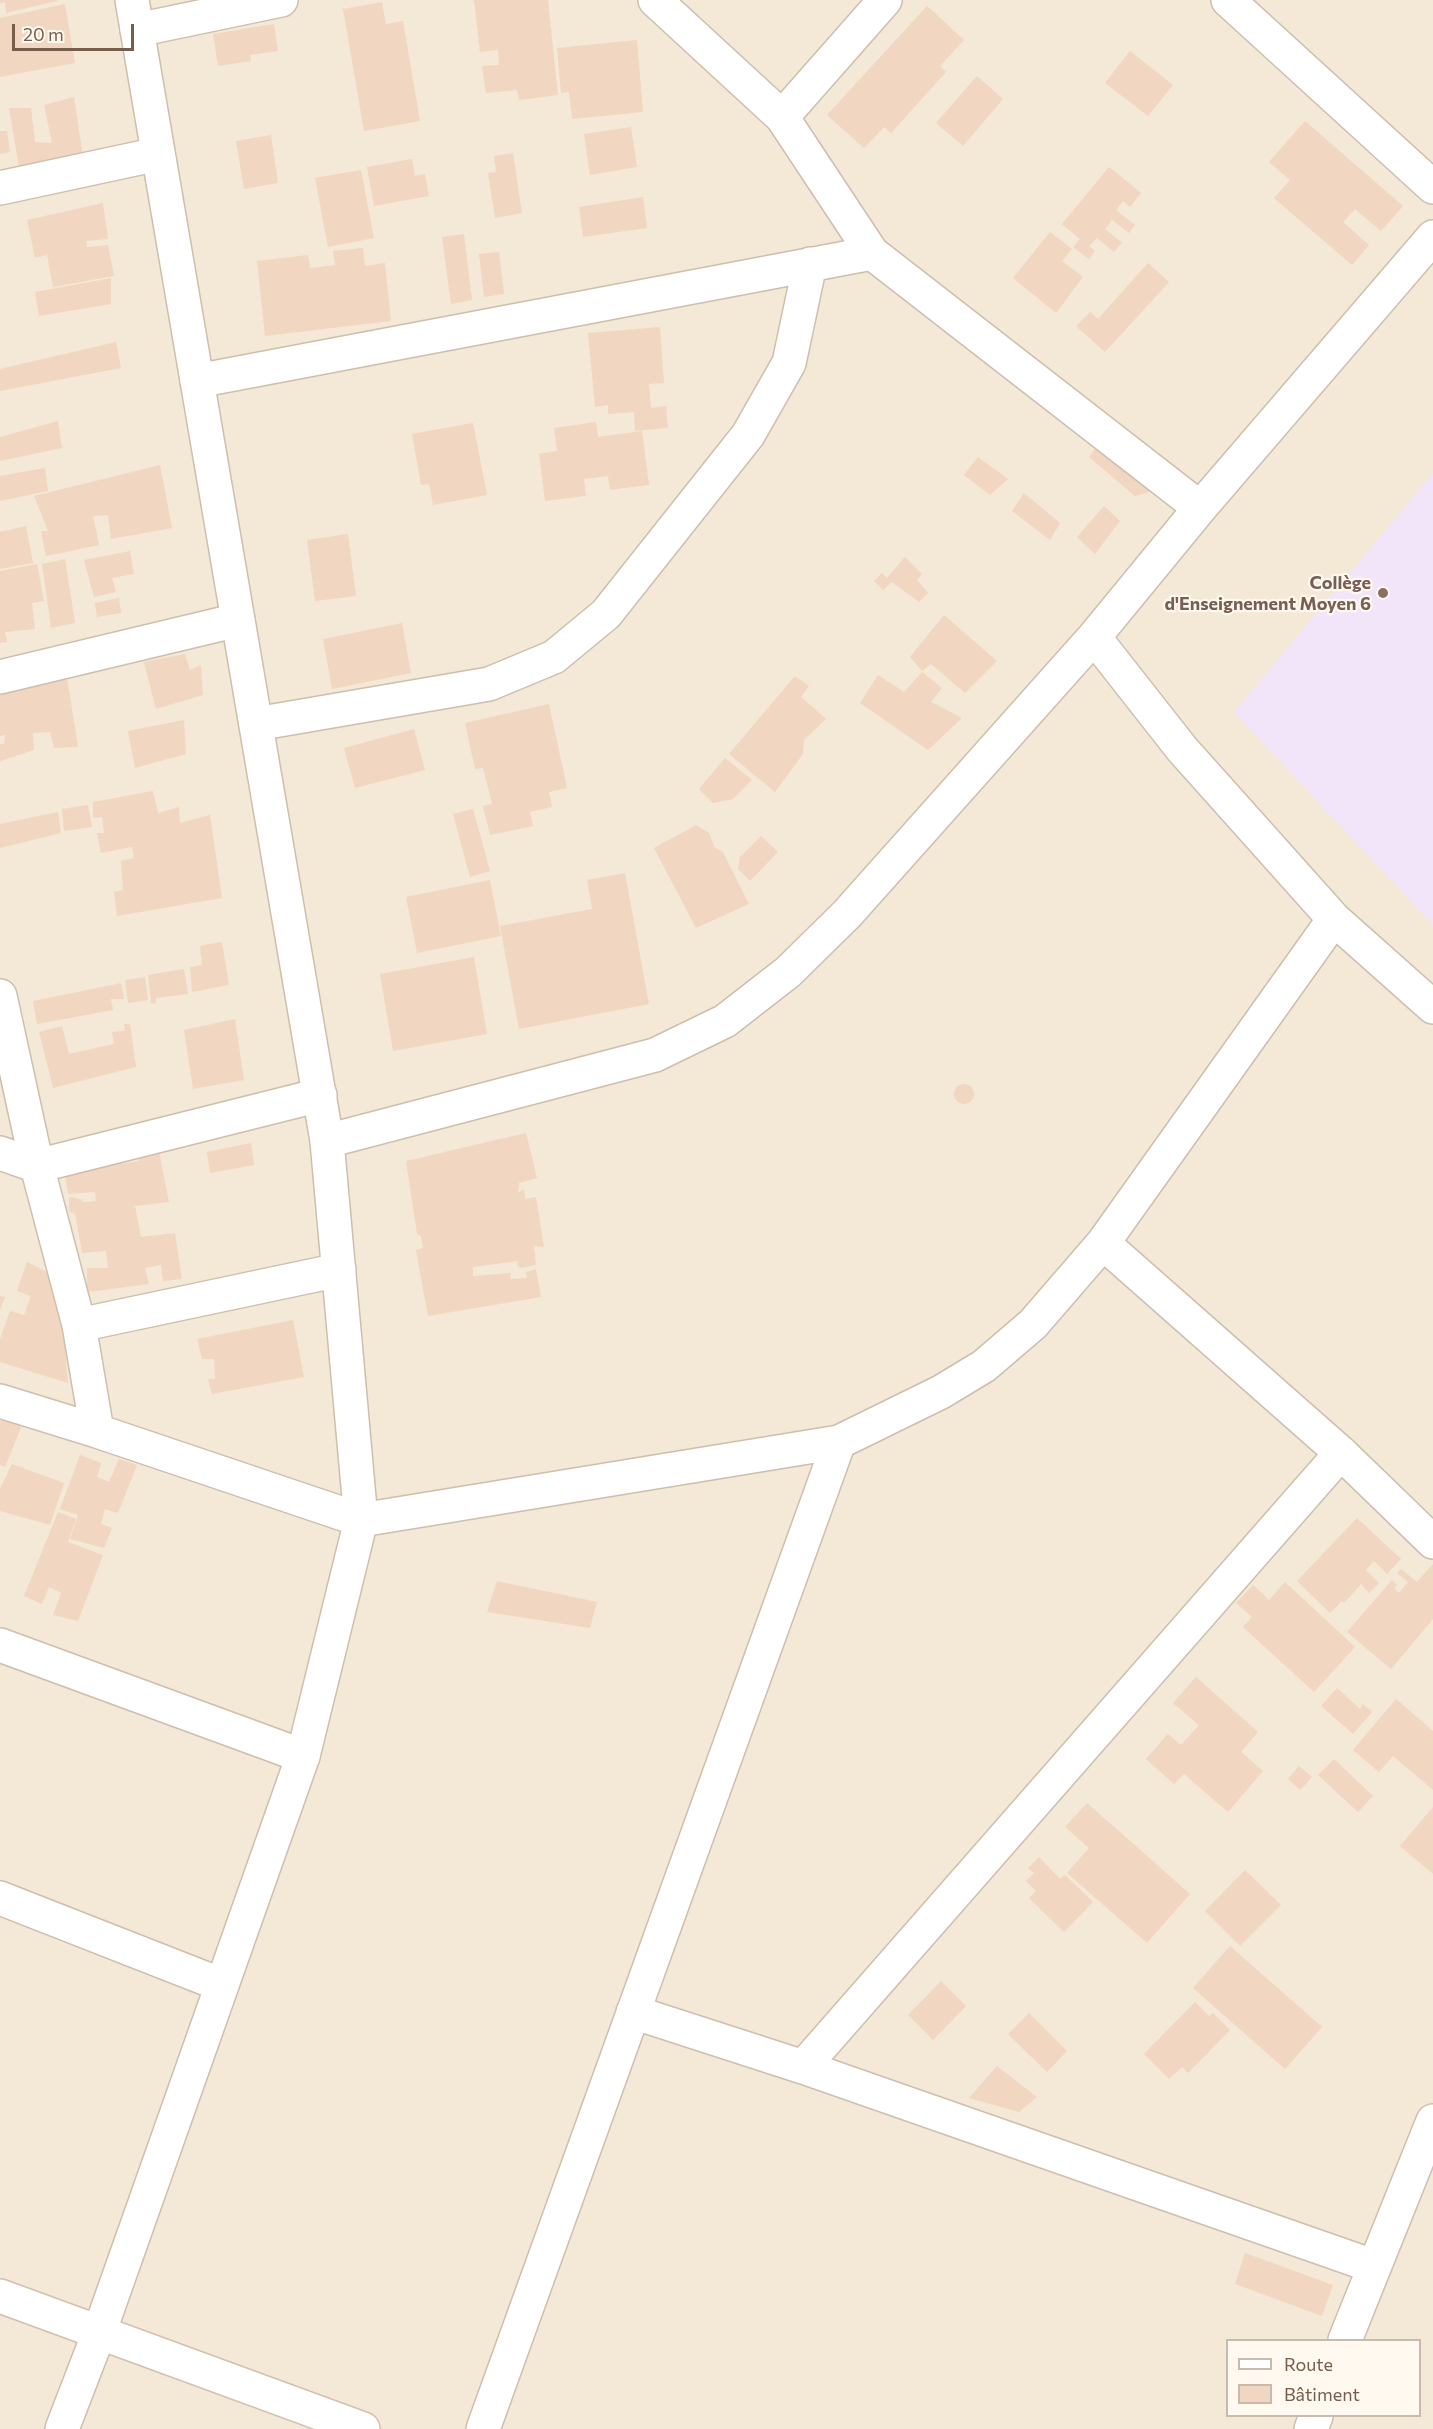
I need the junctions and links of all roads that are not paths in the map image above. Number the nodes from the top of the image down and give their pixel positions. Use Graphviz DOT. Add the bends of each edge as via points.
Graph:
graph roads {
  1 [pos="281,0"];
  2 [pos="655,0"];
  3 [pos="885,0"];
  4 [pos="1228,0"];
  5 [pos="134,15"];
  6 [pos="782,117"];
  7 [pos="158,154"];
  8 [pos="1433,187"];
  9 [pos="0,188"];
  10 [pos="1433,237"];
  11 [pos="872,253"];
  12 [pos="810,264"];
  13 [pos="197,381"];
  14 [pos="1200,508"];
  15 [pos="238,620"];
  16 [pos="1094,637"];
  17 [pos="0,676"];
  18 [pos="256,724"];
  19 [pos="1334,919"];
  20 [pos="0,996"];
  21 [pos="1433,1006"];
  22 [pos="320,1095"];
  23 [pos="327,1141"];
  24 [pos="0,1153"];
  25 [pos="38,1166"];
  26 [pos="1103,1243"];
  27 [pos="339,1270"];
  28 [pos="79,1325"];
  29 [pos="0,1401"];
  30 [pos="97,1431"];
  31 [pos="839,1442"];
  32 [pos="1341,1453"];
  33 [pos="361,1520"];
  34 [pos="1433,1542"];
  35 [pos="0,1645"];
  36 [pos="303,1756"];
  37 [pos="0,1899"];
  38 [pos="222,1985"];
  39 [pos="633,2012"];
  40 [pos="802,2067"];
  41 [pos="1433,2121"];
  42 [pos="1373,2266"];
  43 [pos="0,2296"];
  44 [pos="99,2333"];
  45 [pos="1345,2339"];
  46 [pos="62,2429"];
  47 [pos="363,2429"];
  48 [pos="483,2429"];
  1 -- 5 [label="street"];
  2 -- 6 [label="street"];
  3 -- 6 [label="street"];
  4 -- 8 [label="street"];
  5 -- 7 [label="street"];
  6 -- 11 [label="street"];
  7 -- 9 [label="street"];
  7 -- 13 [label="street"];
  10 -- 14 [label="street"];
  11 -- 12 [label="street"];
  11 -- 14 [label="street"];
  12 -- 13 [label="street"];
  12 -- 18 [label="street" via="789,363 748,435 606,614 554,657 489,684"];
  13 -- 15 [label="street"];
  14 -- 16 [label="street"];
  15 -- 17 [label="street"];
  15 -- 18 [label="street"];
  16 -- 19 [label="street" via="1182,750"];
  16 -- 23 [label="street" via="847,914 788,972 725,1021 655,1055"];
  18 -- 22 [label="street"];
  19 -- 21 [label="street"];
  19 -- 26 [label="street"];
  20 -- 25 [label="street"];
  22 -- 23 [label="street"];
  22 -- 25 [label="street"];
  23 -- 27 [label="street"];
  24 -- 25 [label="street"];
  25 -- 28 [label="street"];
  26 -- 31 [label="street" via="1033,1324 984,1366 941,1392"];
  26 -- 32 [label="street"];
  27 -- 28 [label="street"];
  27 -- 33 [label="street"];
  28 -- 30 [label="street"];
  29 -- 30 [label="street"];
  30 -- 33 [label="street"];
  31 -- 33 [label="street"];
  31 -- 39 [label="street"];
  32 -- 34 [label="street"];
  32 -- 40 [label="street"];
  33 -- 36 [label="street"];
  35 -- 36 [label="street"];
  36 -- 38 [label="street"];
  37 -- 38 [label="street"];
  38 -- 44 [label="street"];
  39 -- 40 [label="street"];
  39 -- 48 [label="street"];
  40 -- 42 [label="street"];
  41 -- 42 [label="street"];
  42 -- 45 [label="street"];
  43 -- 44 [label="street"];
  44 -- 46 [label="street"];
  44 -- 47 [label="street"];
}
